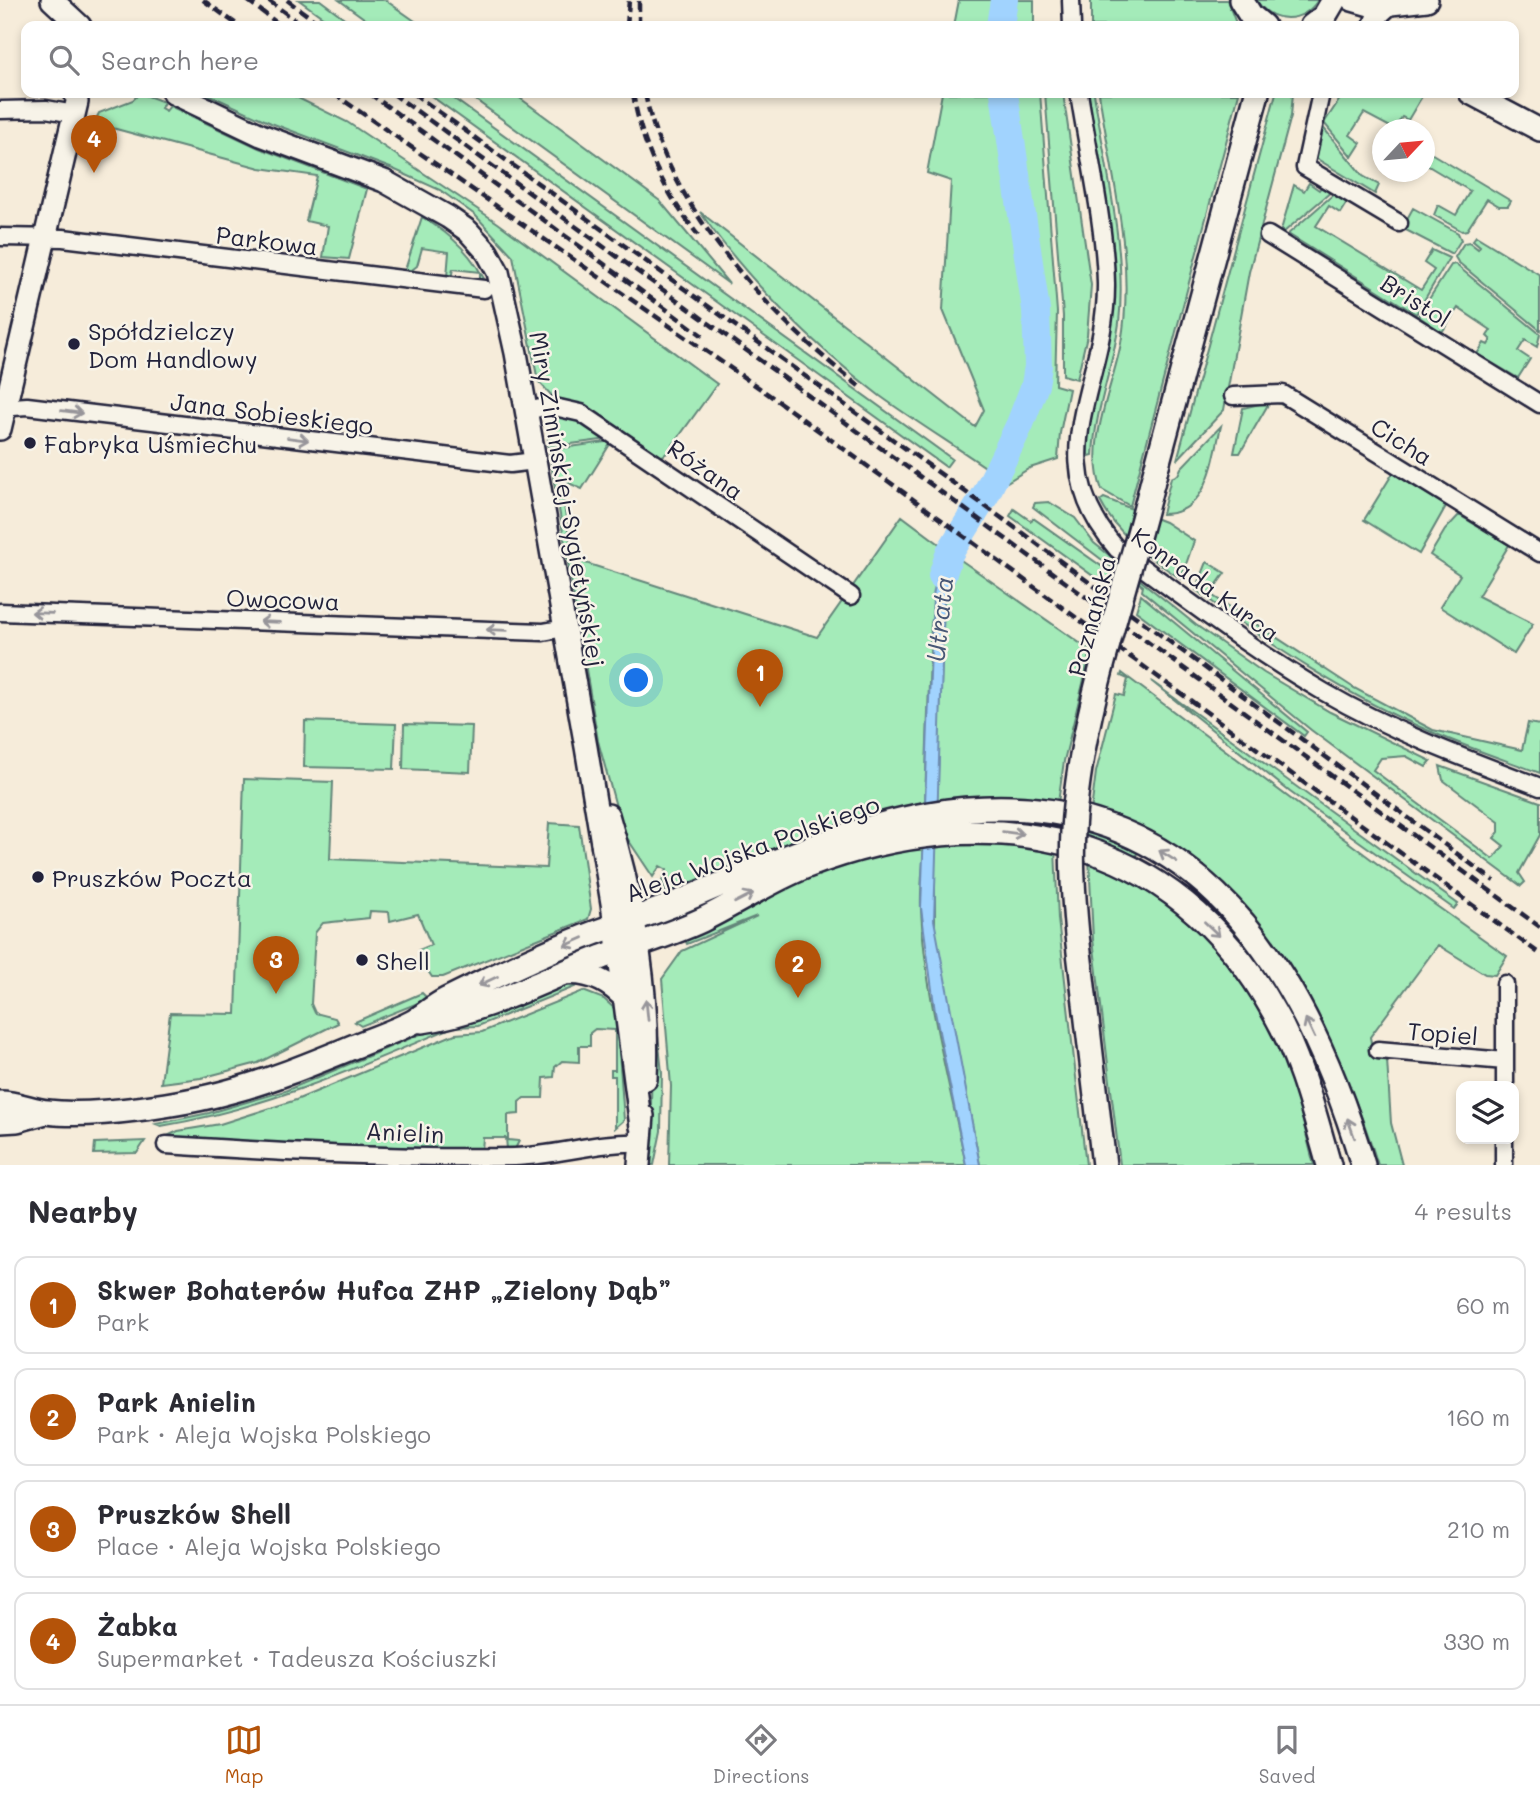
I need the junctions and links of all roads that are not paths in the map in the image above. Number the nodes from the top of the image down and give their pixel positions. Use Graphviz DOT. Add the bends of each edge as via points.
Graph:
graph roads {
  1 [pos="52,0"];
  2 [pos="1071,0"];
  3 [pos="1241,0"];
  4 [pos="1334,0"];
  5 [pos="1352,0"];
  6 [pos="1427,0"];
  7 [pos="1388,5"];
  8 [pos="75,21"];
  9 [pos="1072,21"];
  10 [pos="1256,21"];
  11 [pos="1324,21"];
  12 [pos="1376,21"];
  13 [pos="183,98"];
  14 [pos="1080,98"];
  15 [pos="1256,98"];
  16 [pos="1320,98"];
  17 [pos="1479,98"];
  18 [pos="78,100"];
  19 [pos="0,110"];
  20 [pos="1540,130"];
  21 [pos="1399,223"];
  22 [pos="1268,234"];
  23 [pos="0,237"];
  24 [pos="46,237"];
  25 [pos="484,289"];
  26 [pos="1233,396"];
  27 [pos="1540,404"];
  28 [pos="526,411"];
  29 [pos="1,415"];
  30 [pos="535,461"];
  31 [pos="1540,553"];
  32 [pos="851,596"];
  33 [pos="0,612"];
  34 [pos="565,628"];
  35 [pos="1540,787"];
  36 [pos="946,822"];
  37 [pos="909,827"];
  38 [pos="624,923"];
  39 [pos="628,948"];
  40 [pos="560,975"];
  41 [pos="1505,984"];
  42 [pos="626,1000"];
  43 [pos="412,1022"];
  44 [pos="1378,1050"];
  45 [pos="1505,1061"];
  46 [pos="1504,1081"];
  47 [pos="0,1103"];
  48 [pos="46,1112"];
  49 [pos="0,1121"];
  50 [pos="641,1135"];
  51 [pos="1504,1144"];
  52 [pos="166,1145"];
  53 [pos="639,1165"];
  54 [pos="1104,1165"];
  55 [pos="1329,1165"];
  56 [pos="1363,1165"];
  57 [pos="1504,1165"];
  1 -- 8 [label="street"];
  2 -- 9 [label="street"];
  3 -- 10 [label="main road"];
  4 -- 11 [label="main road"];
  5 -- 7 [label="street"];
  6 -- 7 [label="street"];
  7 -- 12 [label="street"];
  13 -- 28 [label="street, Miry Zimińskiej-Sygietyńskiej" via="261,135 384,181 468,231 498,272"];
  14 -- 35 [label="street, Konrada Kurca" via="1106,282 1102,332 1078,448 1080,484 1100,529 1117,548 1262,654 1327,694 1413,738"];
  15 -- 54 [label="main road, Poznańska, bridge" via="1089,725 1076,794 1072,849 1077,935"];
  16 -- 21 [label="street" via="1306,167"];
  17 -- 20 [label="street"];
  18 -- 19 [label="street" via="46,109"];
  18 -- 24 [label="street"];
  22 -- 27 [label="street, Bristol"];
  23 -- 24 [label="street, Parkowa"];
  24 -- 25 [label="street, Parkowa"];
  24 -- 29 [label="street"];
  26 -- 31 [label="street, Cicha" via="1284,394"];
  28 -- 30 [label="street, Miry Zimińskiej-Sygietyńskiej"];
  28 -- 32 [label="street, Różana" via="555,407 581,413"];
  29 -- 30 [label="street, Jana Sobieskiego, one-way" via="27,406 510,464"];
  30 -- 34 [label="street, Miry Zimińskiej-Sygietyńskiej"];
  34 -- 33 [label="street, Owocowa, one-way" via="543,632"];
  34 -- 38 [label="street, Miry Zimińskiej-Sygietyńskiej"];
  36 -- 37 [label="main road, Aleja Wojska Polskiego"];
  36 -- 55 [label="main road, Aleja Wojska Polskiego, one-way" via="1091,850 1145,875 1192,910 1236,954 1276,1014 1300,1070"];
  56 -- 36 [label="main road, Aleja Wojska Polskiego, one-way" via="1295,995 1252,930 1211,888 1166,853 1081,818 1016,808"];
  37 -- 38 [label="main road, Aleja Wojska Polskiego" via="765,865"];
  39 -- 37 [label="main road, Aleja Wojska Polskiego, one-way" via="701,920 805,867"];
  38 -- 39 [label="street, Miry Zimińskiej-Sygietyńskiej"];
  38 -- 43 [label="main road, Aleja Wojska Polskiego, one-way" via="442,1002"];
  39 -- 40 [label="main road, Aleja Wojska Polskiego"];
  39 -- 42 [label="street, Miry Zimińskiej-Sygietyńskiej"];
  50 -- 39 [label="street, Miry Zimińskiej-Sygietyńskiej, one-way" via="648,1020"];
  40 -- 42 [label="street" via="597,978"];
  40 -- 43 [label="main road, Aleja Wojska Polskiego" via="458,1013"];
  41 -- 45 [label="street"];
  42 -- 50 [label="street, Miry Zimińskiej-Sygietyńskiej"];
  43 -- 48 [label="main road, Aleja Wojska Polskiego" via="305,1066 211,1097 149,1107"];
  44 -- 45 [label="street, Topiel"];
  45 -- 46 [label="street"];
  47 -- 48 [label="main road, Aleja Wojska Polskiego"];
  48 -- 49 [label="main road, Aleja Wojska Polskiego"];
  50 -- 52 [label="street, Anielin" via="543,1156 460,1158"];
  50 -- 53 [label="street, Miry Zimińskiej-Sygietyńskiej"];
  51 -- 57 [label="street"];
}
